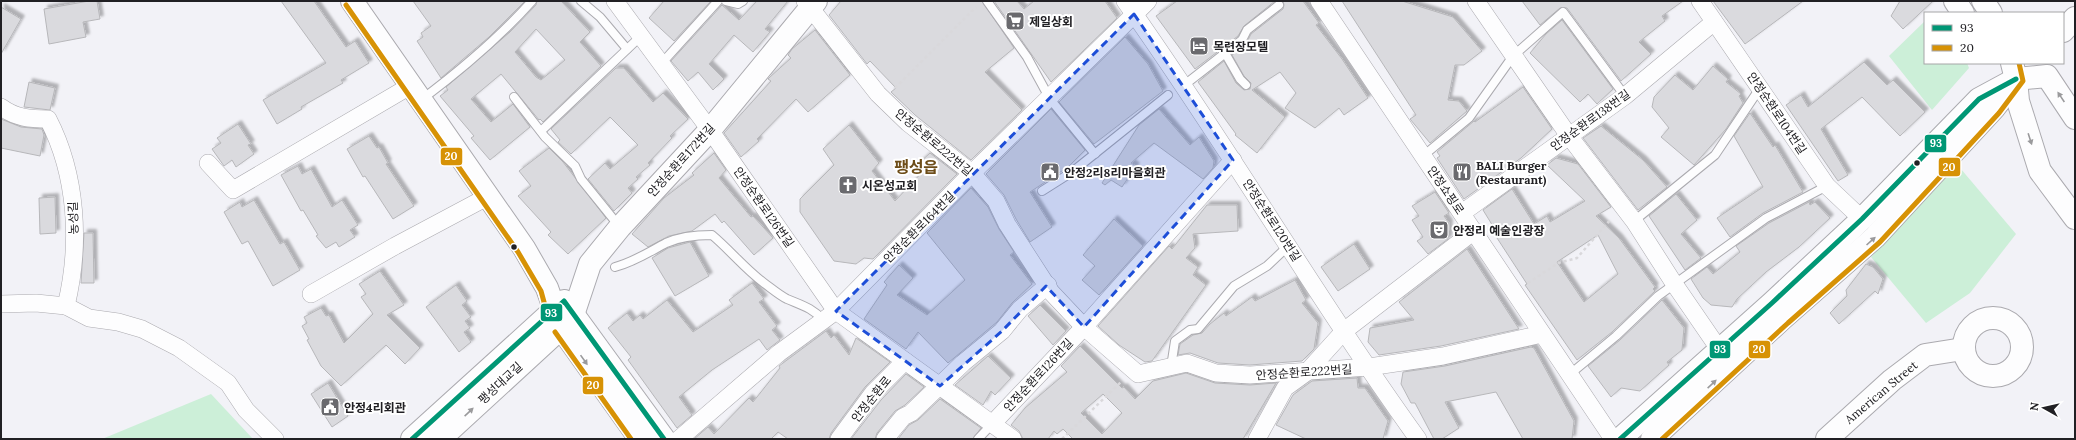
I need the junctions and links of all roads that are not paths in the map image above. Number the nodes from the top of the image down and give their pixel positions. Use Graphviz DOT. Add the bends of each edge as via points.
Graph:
graph roads {
  1 [pos="352,1"];
  2 [pos="532,1"];
  3 [pos="581,1"];
  4 [pos="615,1"];
  5 [pos="718,1"];
  6 [pos="726,1"];
  7 [pos="743,1"];
  8 [pos="1148,1"];
  9 [pos="1319,1"];
  10 [pos="1476,1"];
  11 [pos="1700,1"];
  12 [pos="1955,1"];
  13 [pos="1982,1"];
  14 [pos="990,2"];
  15 [pos="811,3"];
  16 [pos="1279,5"];
  17 [pos="1130,8"];
  18 [pos="1962,12"];
  19 [pos="1990,12"];
  20 [pos="2075,18"];
  21 [pos="1714,22"];
  22 [pos="2064,30"];
  23 [pos="641,36"];
  24 [pos="627,49"];
  25 [pos="1226,52"];
  26 [pos="1513,56"];
  27 [pos="661,64"];
  28 [pos="2028,64"];
  29 [pos="2010,68"];
  30 [pos="1246,85"];
  31 [pos="1183,86"];
  32 [pos="1761,87"];
  33 [pos="415,93"];
  34 [pos="1168,95"];
  35 [pos="1625,96"];
  36 [pos="514,97"];
  37 [pos="1050,99"];
  38 [pos="1,107"];
  39 [pos="2075,118"];
  40 [pos="710,130"];
  41 [pos="541,131"];
  42 [pos="1569,136"];
  43 [pos="1095,154"];
  44 [pos="1423,156"];
  45 [pos="1233,160"];
  46 [pos="208,163"];
  47 [pos="972,173"];
  48 [pos="1827,186"];
  49 [pos="1042,191"];
  50 [pos="487,197"];
  51 [pos="1462,213"];
  52 [pos="2075,218"];
  53 [pos="1862,219"];
  54 [pos="1634,221"];
  55 [pos="620,227"];
  56 [pos="1474,231"];
  57 [pos="1291,248"];
  58 [pos="615,267"];
  59 [pos="1048,285"];
  60 [pos="1675,285"];
  61 [pos="311,294"];
  62 [pos="1,304"];
  63 [pos="66,306"];
  64 [pos="563,314"];
  65 [pos="830,316"];
  66 [pos="1084,327"];
  67 [pos="1344,331"];
  68 [pos="1542,334"];
  69 [pos="1719,349"];
  70 [pos="1963,349"];
  71 [pos="905,361"];
  72 [pos="1171,367"];
  73 [pos="1369,367"];
  74 [pos="1307,372"];
  75 [pos="1569,376"];
  76 [pos="940,386"];
  77 [pos="993,424"];
  78 [pos="275,439"];
  79 [pos="412,439"];
  80 [pos="440,439"];
  81 [pos="640,439"];
  82 [pos="664,439"];
  83 [pos="679,439"];
  84 [pos="839,439"];
  85 [pos="885,439"];
  86 [pos="978,439"];
  87 [pos="1013,439"];
  88 [pos="1257,439"];
  89 [pos="1418,439"];
  90 [pos="1613,439"];
  91 [pos="1620,439"];
  92 [pos="1652,439"];
  93 [pos="1827,439"];
  1 -- 33 [label="main road"];
  2 -- 33 [label="lane" via="471,61"];
  3 -- 24 [label="lane" via="600,17"];
  4 -- 23 [label="street, 안정순환로126번길"];
  5 -- 27 [label="lane"];
  6 -- 7 [label="lane" via="738,4"];
  8 -- 17 [label="street, 안정순환로164번길"];
  9 -- 44 [label="street, 안정쇼핑로"];
  10 -- 26 [label="street"];
  11 -- 21 [label="street, 안정순환로104번길"];
  12 -- 18 [label="main road"];
  13 -- 19 [label="main road"];
  14 -- 37 [label="lane" via="1027,57"];
  15 -- 40 [label="main road, 안정순환로172번길"];
  15 -- 47 [label="street, 안정순환로222번길" via="883,99 908,123"];
  16 -- 25 [label="lane" via="1247,30 1242,40"];
  17 -- 31 [label="street, 안정순환로120번길"];
  17 -- 37 [label="street, 안정순환로164번길"];
  20 -- 22 [label="main road"];
  21 -- 32 [label="street, 안정순환로104번길"];
  21 -- 35 [label="street, 안정순환로138번길"];
  23 -- 24 [label="lane"];
  23 -- 27 [label="street, 안정순환로126번길"];
  24 -- 41 [label="lane"];
  25 -- 30 [label="lane" via="1240,79"];
  25 -- 31 [label="lane"];
  26 -- 35 [label="lane" via="1563,12"];
  26 -- 42 [label="street"];
  26 -- 44 [label="lane" via="1469,118"];
  27 -- 40 [label="street, 안정순환로126번길"];
  28 -- 29 [label="main road"];
  39 -- 29 [label="main road, one-way" via="2047,76"];
  29 -- 52 [label="main road, one-way" via="2040,171"];
  29 -- 53 [label="main road"];
  92 -- 29 [label="main road, one-way" via="1875,237 1994,108"];
  31 -- 45 [label="street, 안정순환로120번길"];
  32 -- 48 [label="street, 안정순환로104번길"];
  32 -- 54 [label="lane" via="1715,155"];
  33 -- 46 [label="street" via="233,190"];
  33 -- 50 [label="main road"];
  34 -- 43 [label="lane"];
  35 -- 42 [label="street, 안정순환로138번길"];
  36 -- 41 [label="lane"];
  37 -- 43 [label="lane"];
  37 -- 47 [label="street, 안정순환로164번길"];
  38 -- 63 [label="street, 농성길" via="11,115 30,119 48,118 60,141 72,186 74,248"];
  40 -- 55 [label="main road, 안정순환로172번길"];
  40 -- 65 [label="street, 안정순환로126번길"];
  41 -- 55 [label="lane" via="575,166 581,179"];
  42 -- 51 [label="street, 안정순환로138번길"];
  42 -- 54 [label="street"];
  43 -- 49 [label="lane"];
  44 -- 51 [label="street, 안정쇼핑로"];
  45 -- 57 [label="street, 안정순환로120번길"];
  45 -- 66 [label="street"];
  47 -- 59 [label="street, 안정순환로222번길" via="996,201 1007,224"];
  47 -- 65 [label="street, 안정순환로164번길"];
  48 -- 53 [label="street, 안정순환로104번길"];
  48 -- 60 [label="lane" via="1766,218"];
  50 -- 61 [label="street"];
  50 -- 64 [label="main road" via="524,248"];
  51 -- 56 [label="street, 안정쇼핑로"];
  53 -- 69 [label="main road"];
  54 -- 60 [label="street"];
  55 -- 64 [label="main road, 안정순환로172번길" via="590,264"];
  56 -- 67 [label="street"];
  56 -- 68 [label="street, 안정쇼핑로"];
  57 -- 67 [label="street, 안정순환로120번길"];
  57 -- 72 [label="lane" via="1284,250 1267,266 1234,286 1198,329 1190,330 1175,341"];
  58 -- 65 [label="lane" via="649,254 667,243 712,235 750,272 786,298"];
  59 -- 66 [label="street, 안정순환로222번길"];
  59 -- 76 [label="street" via="1020,309 1002,331"];
  60 -- 69 [label="street"];
  60 -- 75 [label="lane" via="1658,296"];
  62 -- 63 [label="street" via="36,303"];
  63 -- 78 [label="street" via="89,318 142,329 179,348 228,383 246,410"];
  64 -- 79 [label="main road, 팽성대교길"];
  80 -- 64 [label="main road, 팽성대교길, one-way"];
  64 -- 81 [label="main road, one-way"];
  64 -- 82 [label="main road"];
  65 -- 71 [label="street, 안정순환로126번길"];
  65 -- 83 [label="street, 안정순환로164번길" via="779,353"];
  66 -- 72 [label="street, 안정순환로222번길" via="1138,374"];
  66 -- 77 [label="street, 안정순환로126번길"];
  67 -- 73 [label="street, 안정순환로120번길"];
  67 -- 74 [label="street"];
  68 -- 73 [label="street, 안정순환로222번길" via="1443,356"];
  68 -- 75 [label="street, 안정쇼핑로"];
  69 -- 91 [label="main road"];
  70 -- 93 [label="main road, American Street" via="1925,355 1892,380"];
  71 -- 76 [label="street, 안정순환로126번길"];
  71 -- 84 [label="street, 안정순환로" via="873,393"];
  72 -- 74 [label="street, 안정순환로222번길" via="1187,363 1216,373 1250,376"];
  73 -- 74 [label="street, 안정순환로222번길"];
  73 -- 89 [label="street, 안정순환로120번길"];
  74 -- 88 [label="street" via="1285,388"];
  75 -- 90 [label="street, 안정쇼핑로"];
  76 -- 77 [label="street, 안정순환로126번길"];
  76 -- 85 [label="street" via="903,418"];
  77 -- 86 [label="lane, 안정순환로126번길"];
  77 -- 87 [label="street, 안정순환로126번길"];
}
